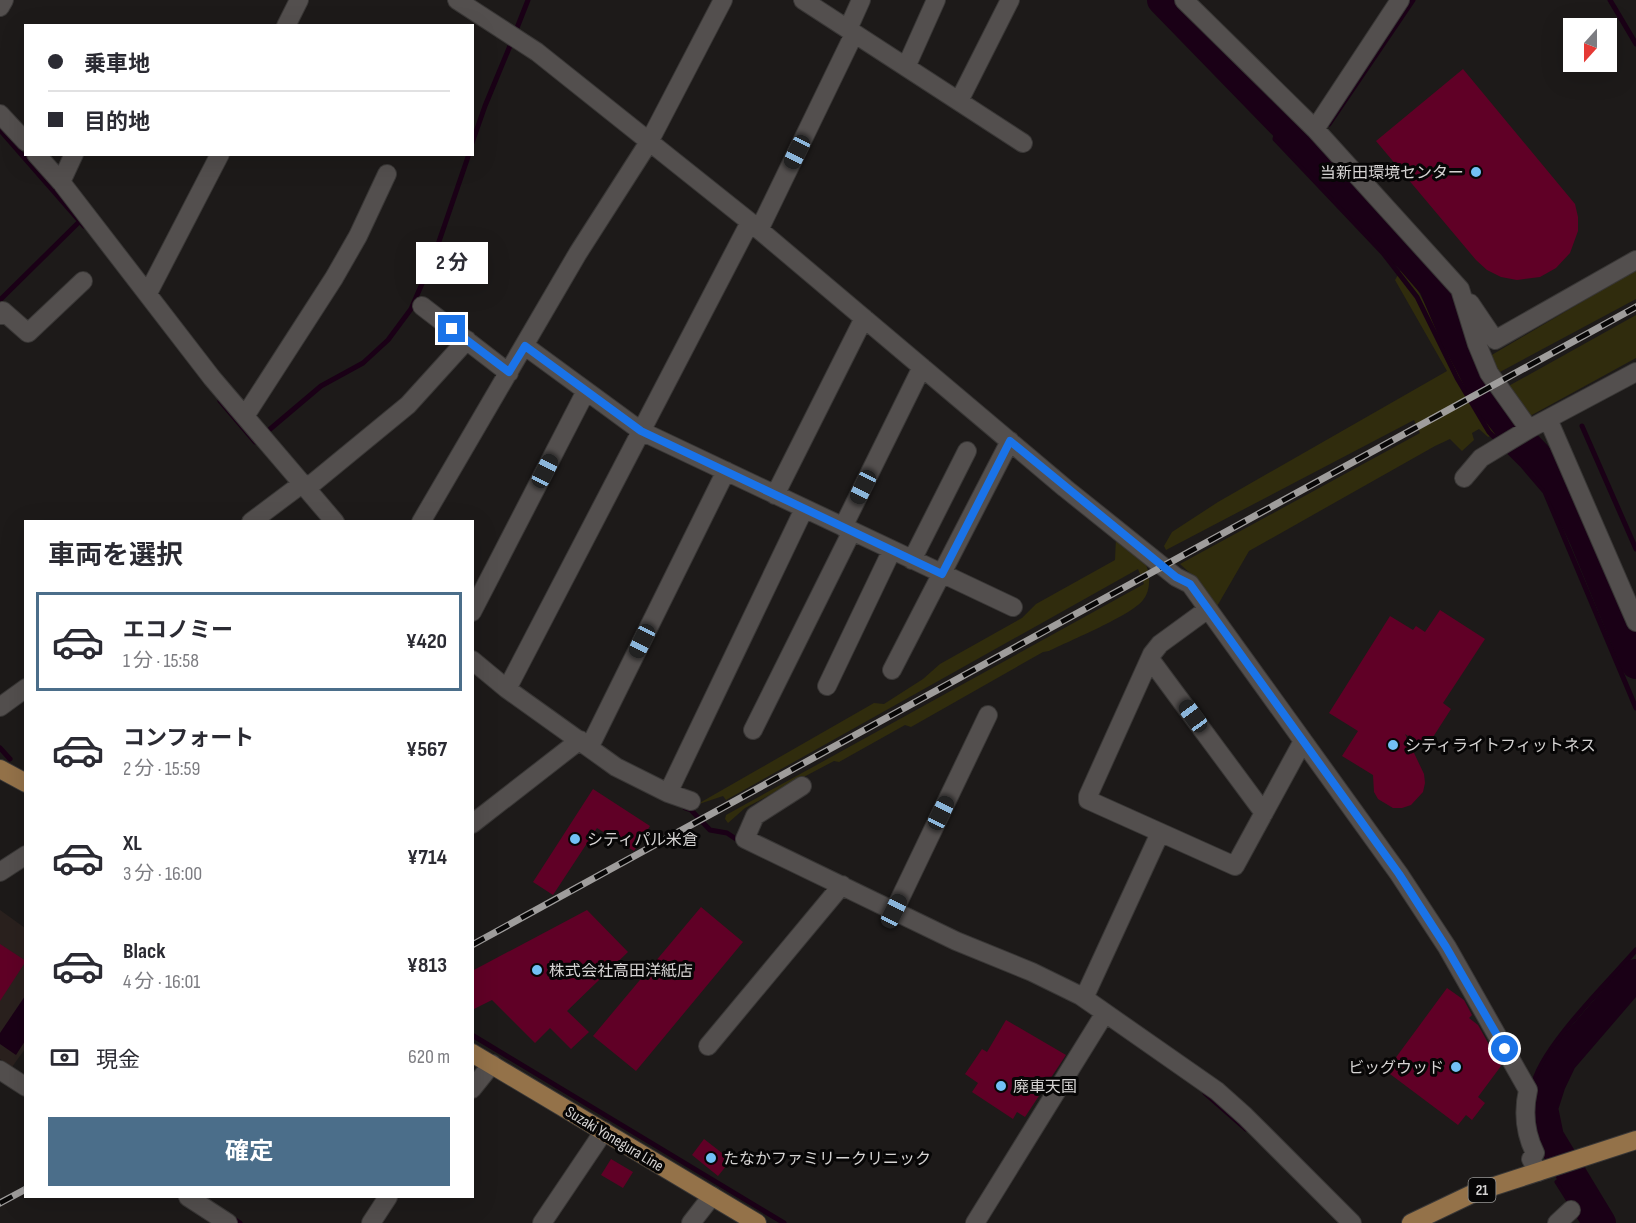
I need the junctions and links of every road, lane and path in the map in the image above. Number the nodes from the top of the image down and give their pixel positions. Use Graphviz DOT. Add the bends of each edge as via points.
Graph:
graph roads {
  1 [pos="3,0"];
  2 [pos="299,0"];
  3 [pos="457,0"];
  4 [pos="723,0"];
  5 [pos="803,0"];
  6 [pos="861,0"];
  7 [pos="936,0"];
  8 [pos="1010,0"];
  9 [pos="1184,0"];
  10 [pos="1401,0"];
  11 [pos="0,7"];
  12 [pos="472,19"];
  13 [pos="287,24"];
  14 [pos="851,32"];
  15 [pos="906,67"];
  16 [pos="959,101"];
  17 [pos="0,114"];
  18 [pos="1319,134"];
  19 [pos="24,140"];
  20 [pos="649,142"];
  21 [pos="1023,143"];
  22 [pos="38,156"];
  23 [pos="73,156"];
  24 [pos="219,156"];
  25 [pos="387,174"];
  26 [pos="61,182"];
  27 [pos="755,226"];
  28 [pos="1636,260"];
  29 [pos="83,281"];
  30 [pos="1460,289"];
  31 [pos="148,294"];
  32 [pos="422,306"];
  33 [pos="0,315"];
  34 [pos="864,318"];
  35 [pos="467,340"];
  36 [pos="525,346"];
  37 [pos="922,366"];
  38 [pos="509,372"];
  39 [pos="1636,372"];
  40 [pos="586,391"];
  41 [pos="245,416"];
  42 [pos="1548,419"];
  43 [pos="1527,430"];
  44 [pos="641,431"];
  45 [pos="1010,441"];
  46 [pos="967,450"];
  47 [pos="726,471"];
  48 [pos="1464,478"];
  49 [pos="300,487"];
  50 [pos="775,495"];
  51 [pos="804,509"];
  52 [pos="254,520"];
  53 [pos="333,520"];
  54 [pos="422,520"];
  55 [pos="847,529"];
  56 [pos="892,550"];
  57 [pos="912,560"];
  58 [pos="942,574"];
  59 [pos="1013,607"];
  60 [pos="474,608"];
  61 [pos="1208,609"];
  62 [pos="1636,622"];
  63 [pos="1150,658"];
  64 [pos="474,662"];
  65 [pos="892,670"];
  66 [pos="827,686"];
  67 [pos="507,689"];
  68 [pos="22,697"];
  69 [pos="0,707"];
  70 [pos="988,715"];
  71 [pos="753,730"];
  72 [pos="1303,741"];
  73 [pos="585,743"];
  74 [pos="0,769"];
  75 [pos="24,782"];
  76 [pos="802,786"];
  77 [pos="668,793"];
  78 [pos="691,801"];
  79 [pos="1264,813"];
  80 [pos="474,823"];
  81 [pos="1160,833"];
  82 [pos="24,856"];
  83 [pos="0,872"];
  84 [pos="839,889"];
  85 [pos="894,911"];
  86 [pos="1084,998"];
  87 [pos="1103,1017"];
  88 [pos="708,1046"];
  89 [pos="474,1054"];
  90 [pos="492,1065"];
  91 [pos="0,1070"];
  92 [pos="24,1086"];
  93 [pos="474,1087"];
  94 [pos="604,1131"];
  95 [pos="1636,1140"];
  96 [pos="1538,1172"];
  97 [pos="712,1196"];
  98 [pos="190,1198"];
  99 [pos="387,1198"];
  100 [pos="1571,1210"];
  101 [pos="228,1223"];
  102 [pos="370,1223"];
  103 [pos="542,1223"];
  104 [pos="691,1223"];
  105 [pos="757,1223"];
  106 [pos="975,1223"];
  107 [pos="1352,1223"];
  108 [pos="1411,1223"];
  109 [pos="1557,1223"];
  1 -- 11 [label="street"];
  2 -- 13 [label="street"];
  3 -- 12 [label="street"];
  4 -- 20 [label="street"];
  5 -- 14 [label="street"];
  6 -- 14 [label="street"];
  7 -- 15 [label="street"];
  8 -- 16 [label="street"];
  9 -- 18 [label="street"];
  10 -- 18 [label="street"];
  12 -- 20 [label="street" via="515,37"];
  14 -- 15 [label="street"];
  14 -- 27 [label="street"];
  15 -- 16 [label="street"];
  16 -- 21 [label="street"];
  17 -- 19 [label="street"];
  18 -- 30 [label="street"];
  20 -- 27 [label="street"];
  20 -- 36 [label="street" via="578,253"];
  22 -- 26 [label="street"];
  23 -- 26 [label="street"];
  24 -- 31 [label="street"];
  25 -- 41 [label="street" via="334,278"];
  26 -- 31 [label="street"];
  27 -- 34 [label="street"];
  27 -- 44 [label="street"];
  28 -- 30 [label="street" via="1495,340"];
  29 -- 33 [label="street" via="28,333 3,311"];
  30 -- 43 [label="street" via="1489,374"];
  31 -- 41 [label="street"];
  32 -- 35 [label="street"];
  34 -- 37 [label="street"];
  34 -- 50 [label="street"];
  35 -- 38 [label="street"];
  35 -- 49 [label="street" via="408,405"];
  36 -- 38 [label="street"];
  36 -- 40 [label="street"];
  37 -- 45 [label="street"];
  37 -- 55 [label="street"];
  38 -- 54 [label="street"];
  39 -- 42 [label="street"];
  40 -- 44 [label="street"];
  40 -- 60 [label="street"];
  41 -- 49 [label="street"];
  42 -- 43 [label="street"];
  42 -- 62 [label="street"];
  43 -- 48 [label="street" via="1481,458"];
  44 -- 47 [label="street"];
  44 -- 67 [label="street"];
  45 -- 58 [label="street"];
  45 -- 61 [label="street" via="1176,577 1190,584"];
  46 -- 57 [label="street"];
  47 -- 50 [label="street"];
  47 -- 73 [label="street"];
  49 -- 52 [label="street"];
  49 -- 53 [label="street"];
  50 -- 51 [label="street"];
  51 -- 55 [label="street"];
  51 -- 77 [label="street"];
  55 -- 56 [label="street"];
  55 -- 71 [label="street"];
  56 -- 57 [label="street"];
  56 -- 66 [label="street"];
  57 -- 58 [label="street"];
  58 -- 59 [label="street"];
  58 -- 65 [label="street"];
  61 -- 63 [label="street" via="1160,644"];
  61 -- 72 [label="street"];
  63 -- 79 [label="street"];
  63 -- 81 [label="street" via="1088,800"];
  64 -- 67 [label="street"];
  67 -- 73 [label="street"];
  68 -- 69 [label="street"];
  70 -- 85 [label="street"];
  72 -- 79 [label="street"];
  72 -- 96 [label="street" via="1399,874 1528,1090 1525,1120 1534,1154 1531,1159"];
  73 -- 77 [label="street" via="616,767"];
  73 -- 80 [label="street"];
  74 -- 75 [label="main road"];
  76 -- 84 [label="street" via="754,816 745,839"];
  77 -- 78 [label="street"];
  79 -- 81 [label="street" via="1235,866"];
  81 -- 86 [label="street"];
  82 -- 83 [label="street"];
  84 -- 85 [label="street"];
  84 -- 88 [label="street"];
  85 -- 86 [label="street"];
  86 -- 87 [label="street"];
  87 -- 106 [label="street"];
  87 -- 107 [label="street" via="1217,1091"];
  89 -- 90 [label="main road, Suzaki Yonegura Line"];
  90 -- 93 [label="street"];
  90 -- 94 [label="main road, Suzaki Yonegura Line"];
  91 -- 92 [label="street"];
  94 -- 97 [label="main road, Suzaki Yonegura Line"];
  94 -- 103 [label="street"];
  95 -- 96 [label="main road, 21"];
  96 -- 108 [label="main road, 21" via="1476,1192"];
  97 -- 104 [label="street"];
  97 -- 105 [label="main road, Suzaki Yonegura Line"];
  98 -- 101 [label="street"];
  99 -- 102 [label="street"];
  100 -- 109 [label="street"];
}
